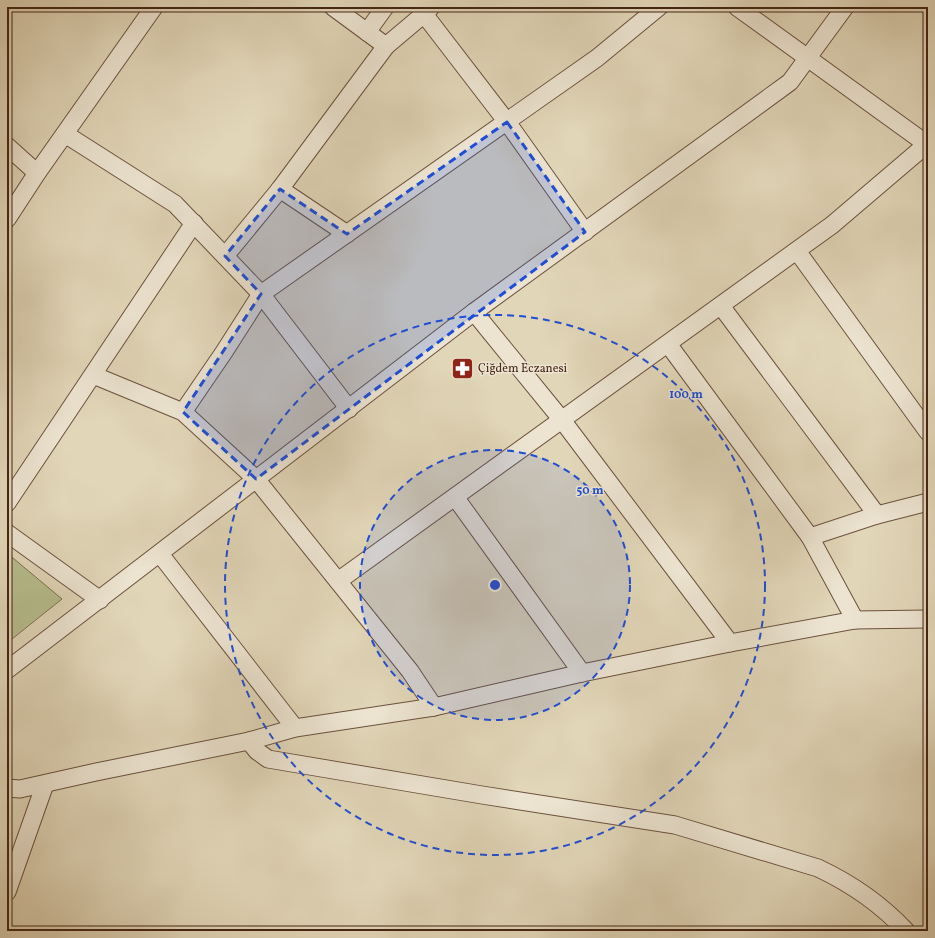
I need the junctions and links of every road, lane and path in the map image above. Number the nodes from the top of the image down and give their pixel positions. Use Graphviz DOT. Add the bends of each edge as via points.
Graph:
graph roads {
  1 [pos="154,7"];
  2 [pos="333,7"];
  3 [pos="385,7"];
  4 [pos="659,7"];
  5 [pos="737,7"];
  6 [pos="845,7"];
  7 [pos="428,11"];
  8 [pos="367,32"];
  9 [pos="386,46"];
  10 [pos="807,58"];
  11 [pos="507,122"];
  12 [pos="65,134"];
  13 [pos="927,144"];
  14 [pos="7,146"];
  15 [pos="37,173"];
  16 [pos="280,189"];
  17 [pos="7,219"];
  18 [pos="194,223"];
  19 [pos="585,232"];
  20 [pos="347,234"];
  21 [pos="797,251"];
  22 [pos="225,256"];
  23 [pos="261,294"];
  24 [pos="721,306"];
  25 [pos="474,312"];
  26 [pos="668,344"];
  27 [pos="93,375"];
  28 [pos="349,409"];
  29 [pos="183,412"];
  30 [pos="562,420"];
  31 [pos="928,432"];
  32 [pos="256,479"];
  33 [pos="455,497"];
  34 [pos="928,502"];
  35 [pos="7,503"];
  36 [pos="877,515"];
  37 [pos="7,533"];
  38 [pos="810,537"];
  39 [pos="160,554"];
  40 [pos="338,582"];
  41 [pos="100,600"];
  42 [pos="928,618"];
  43 [pos="855,620"];
  44 [pos="730,643"];
  45 [pos="7,670"];
  46 [pos="582,673"];
  47 [pos="434,707"];
  48 [pos="295,728"];
  49 [pos="249,741"];
  50 [pos="45,784"];
  51 [pos="7,788"];
  52 [pos="7,892"];
  53 [pos="906,931"];
  1 -- 12 [label="street"];
  2 -- 8 [label="street"];
  3 -- 8 [label="street"];
  4 -- 11 [label="street" via="597,58"];
  5 -- 10 [label="street"];
  6 -- 10 [label="street"];
  7 -- 9 [label="street"];
  7 -- 11 [label="street"];
  8 -- 9 [label="street"];
  9 -- 16 [label="street"];
  10 -- 13 [label="street"];
  10 -- 19 [label="street" via="790,82"];
  11 -- 19 [label="street"];
  11 -- 20 [label="street"];
  12 -- 15 [label="street"];
  12 -- 18 [label="street" via="175,204"];
  13 -- 21 [label="street" via="832,225"];
  14 -- 15 [label="street"];
  15 -- 17 [label="street"];
  16 -- 20 [label="street"];
  16 -- 22 [label="street"];
  18 -- 22 [label="street"];
  18 -- 27 [label="street"];
  19 -- 25 [label="street"];
  20 -- 23 [label="street"];
  21 -- 24 [label="street"];
  21 -- 31 [label="street"];
  22 -- 23 [label="street"];
  23 -- 28 [label="street"];
  23 -- 29 [label="street"];
  24 -- 26 [label="street"];
  24 -- 36 [label="street"];
  25 -- 28 [label="street"];
  25 -- 30 [label="street"];
  26 -- 30 [label="street"];
  26 -- 38 [label="street"];
  27 -- 29 [label="street"];
  27 -- 35 [label="street"];
  28 -- 32 [label="street"];
  29 -- 32 [label="street"];
  30 -- 33 [label="street"];
  30 -- 44 [label="street"];
  32 -- 39 [label="street"];
  32 -- 40 [label="street"];
  33 -- 40 [label="street"];
  33 -- 46 [label="street"];
  34 -- 36 [label="street"];
  36 -- 38 [label="street"];
  37 -- 41 [label="street"];
  38 -- 43 [label="street"];
  39 -- 41 [label="street"];
  39 -- 48 [label="street"];
  40 -- 47 [label="street" via="410,671"];
  41 -- 45 [label="street"];
  42 -- 43 [label="street"];
  43 -- 44 [label="street"];
  44 -- 46 [label="street"];
  46 -- 47 [label="street"];
  47 -- 48 [label="street"];
  48 -- 49 [label="street"];
  49 -- 50 [label="street"];
  49 -- 53 [label="street" via="268,759 675,825 818,868 857,888 876,902"];
  50 -- 51 [label="street" via="20,789"];
  50 -- 52 [label="street"];
}
